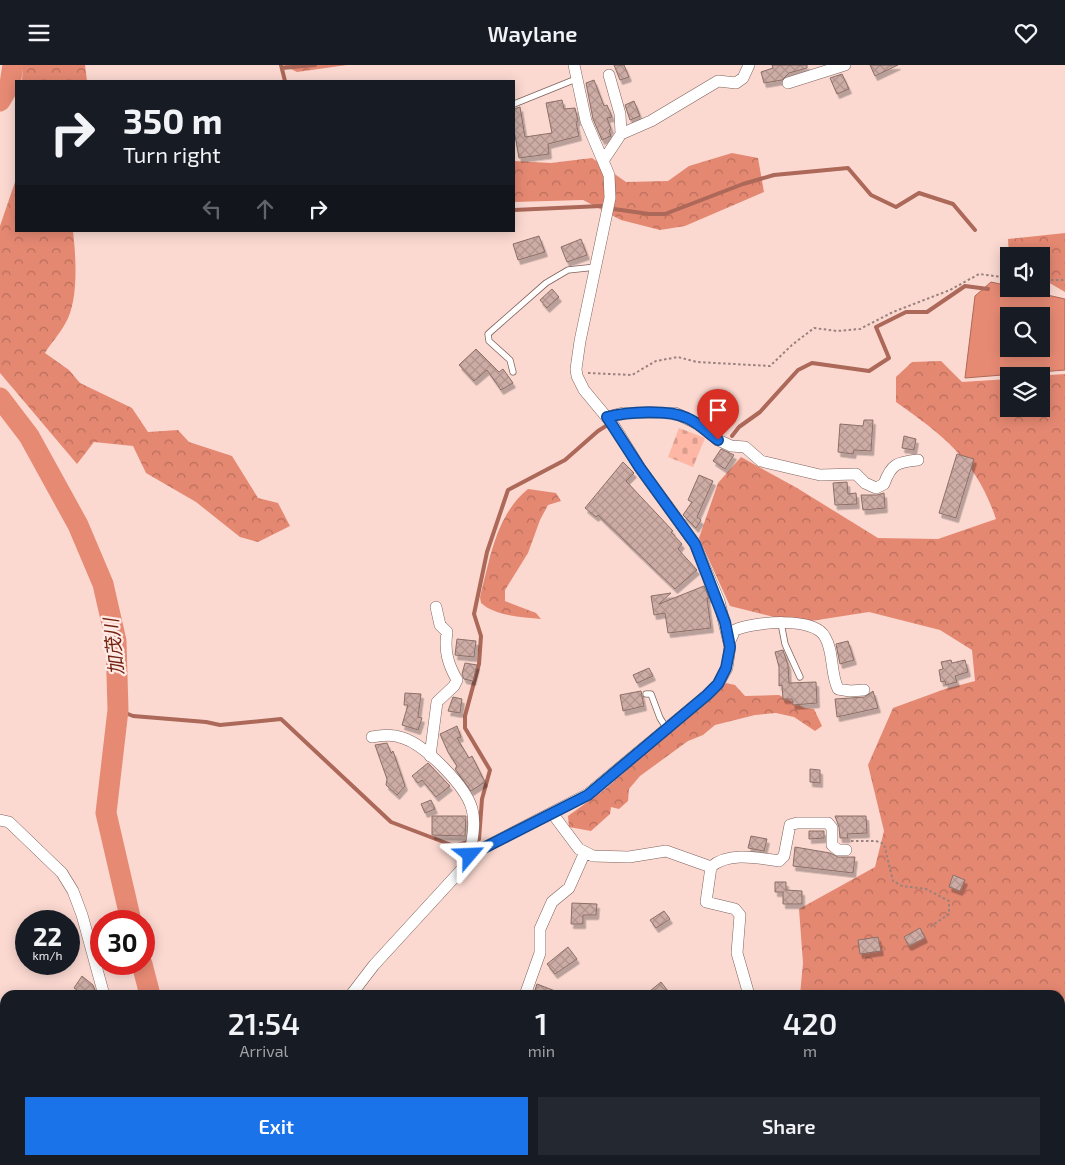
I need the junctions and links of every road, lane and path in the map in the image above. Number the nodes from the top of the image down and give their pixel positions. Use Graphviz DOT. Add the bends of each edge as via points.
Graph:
graph roads {
  1 [pos="574,65"];
  2 [pos="749,65"];
  3 [pos="845,65"];
  4 [pos="609,75"];
  5 [pos="576,79"];
  6 [pos="788,83"];
  7 [pos="515,104"];
  8 [pos="621,134"];
  9 [pos="603,161"];
  10 [pos="596,267"];
  11 [pos="1000,277"];
  12 [pos="1050,280"];
  13 [pos="1065,280"];
  14 [pos="576,369"];
  15 [pos="513,372"];
  16 [pos="610,421"];
  17 [pos="918,460"];
  18 [pos="436,607"];
  19 [pos="781,623"];
  20 [pos="729,643"];
  21 [pos="800,677"];
  22 [pos="864,690"];
  23 [pos="646,694"];
  24 [pos="667,729"];
  25 [pos="372,737"];
  26 [pos="430,756"];
  27 [pos="552,813"];
  28 [pos="0,819"];
  29 [pos="832,840"];
  30 [pos="846,850"];
  31 [pos="585,852"];
  32 [pos="470,855"];
  33 [pos="711,867"];
  34 [pos="930,927"];
  35 [pos="103,990"];
  36 [pos="354,990"];
  37 [pos="527,990"];
  38 [pos="748,990"];
  1 -- 5 [label="street"];
  2 -- 8 [label="street" via="743,78 736,83 718,81"];
  3 -- 6 [label="street"];
  4 -- 8 [label="street" via="620,114"];
  5 -- 7 [label="lane"];
  5 -- 9 [label="street" via="586,121"];
  8 -- 9 [label="street"];
  9 -- 10 [label="street" via="609,175 610,197"];
  10 -- 14 [label="street"];
  10 -- 15 [label="lane" via="568,270 546,283 488,334 489,341 510,360"];
  11 -- 14 [label="path" via="979,274 860,329 814,328 770,366 704,363 678,357 656,361 632,375 595,375"];
  12 -- 13 [label="path"];
  14 -- 16 [label="street" via="584,390"];
  16 -- 17 [label="street" via="623,413 675,413 698,424 718,440 744,447 762,461 820,475 856,474 876,488 884,484 889,471 900,462"];
  16 -- 20 [label="street" via="695,544 718,601"];
  18 -- 26 [label="street" via="440,625 447,632 448,664 457,680 437,702"];
  19 -- 20 [label="street" via="743,626 735,630"];
  19 -- 21 [label="lane" via="785,645"];
  19 -- 22 [label="street" via="814,625 825,636 838,689"];
  20 -- 24 [label="street" via="726,668 718,684"];
  23 -- 24 [label="lane" via="651,694"];
  24 -- 27 [label="street" via="588,795"];
  25 -- 26 [label="street" via="387,734 404,738"];
  26 -- 32 [label="street" via="452,776 469,801 474,827"];
  27 -- 31 [label="street" via="579,849"];
  27 -- 32 [label="street"];
  28 -- 35 [label="street" via="15,827 62,873 82,915"];
  29 -- 30 [label="street" via="832,845 838,850"];
  29 -- 33 [label="street" via="832,828 828,823 797,823 790,825 784,856 779,861 734,857"];
  29 -- 34 [label="path" via="884,844 893,881 902,886 926,889 949,901 948,914"];
  31 -- 33 [label="street" via="593,856 629,857 666,851"];
  31 -- 37 [label="street" via="569,889 552,902 540,929 540,953"];
  32 -- 36 [label="street" via="463,868"];
  33 -- 38 [label="street" via="706,902 735,909 740,915 737,953"];
}
